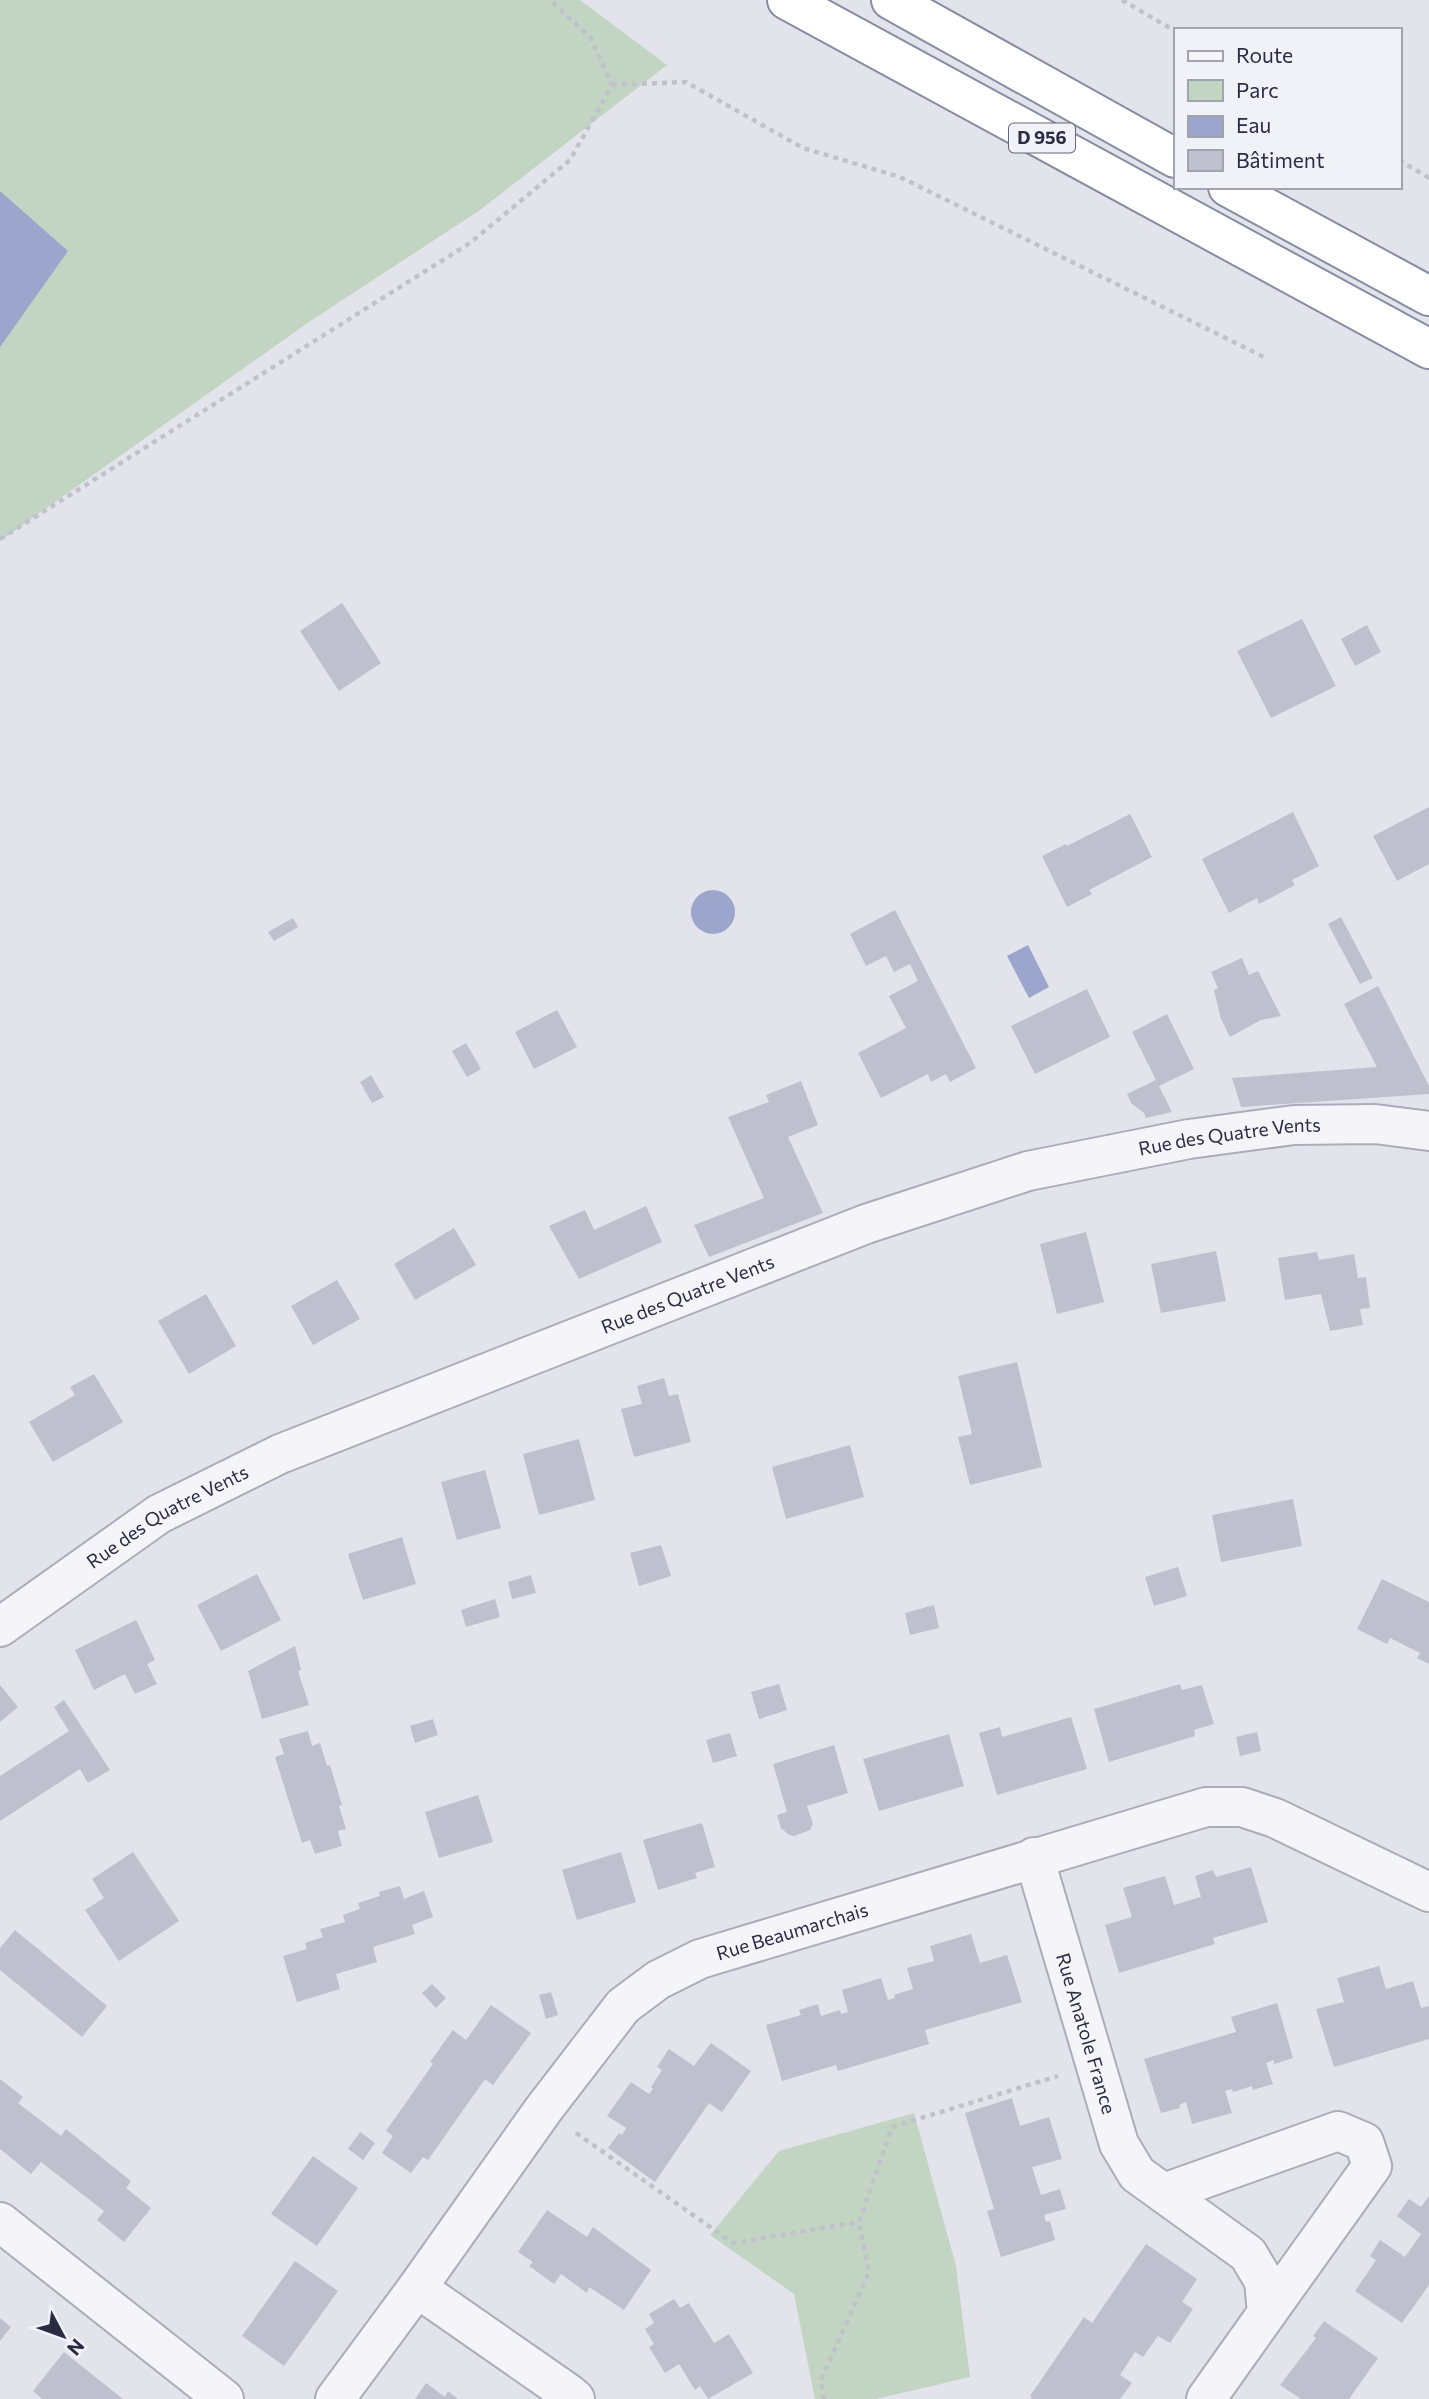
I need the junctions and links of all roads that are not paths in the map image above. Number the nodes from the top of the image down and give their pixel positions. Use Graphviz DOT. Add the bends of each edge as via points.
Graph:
graph roads {
  1 [pos="786,0"];
  2 [pos="891,0"];
  3 [pos="1174,158"];
  4 [pos="1232,189"];
  5 [pos="1429,296"];
  6 [pos="1429,349"];
  7 [pos="1429,1131"];
  8 [pos="0,1627"];
  9 [pos="1034,1857"];
  10 [pos="1429,1892"];
  11 [pos="1164,2193"];
  12 [pos="0,2222"];
  13 [pos="417,2288"];
  14 [pos="1267,2313"];
  15 [pos="224,2399"];
  16 [pos="335,2399"];
  17 [pos="575,2399"];
  18 [pos="1206,2399"];
  1 -- 6 [label="highway, D 956"];
  2 -- 3 [label="highway, D 956"];
  4 -- 5 [label="highway"];
  7 -- 8 [label="street, Rue des Quatre Vents" via="1375,1124 1294,1125 1189,1139 1028,1171 866,1224 280,1454 159,1514"];
  9 -- 10 [label="street, Rue Beaumarchais" via="1206,1807 1242,1807 1275,1818"];
  9 -- 11 [label="street, Rue Anatole France" via="1119,2144 1137,2174"];
  9 -- 13 [label="street, Rue Beaumarchais" via="700,1959 658,1980 623,2006"];
  11 -- 14 [label="street, Rue Anatole France" via="1248,2254 1264,2281"];
  11 -- 14 [label="street" via="1338,2131 1364,2142 1372,2166"];
  12 -- 15 [label="street"];
  13 -- 16 [label="street, Rue Beaumarchais"];
  13 -- 17 [label="street"];
  14 -- 18 [label="street"];
}
